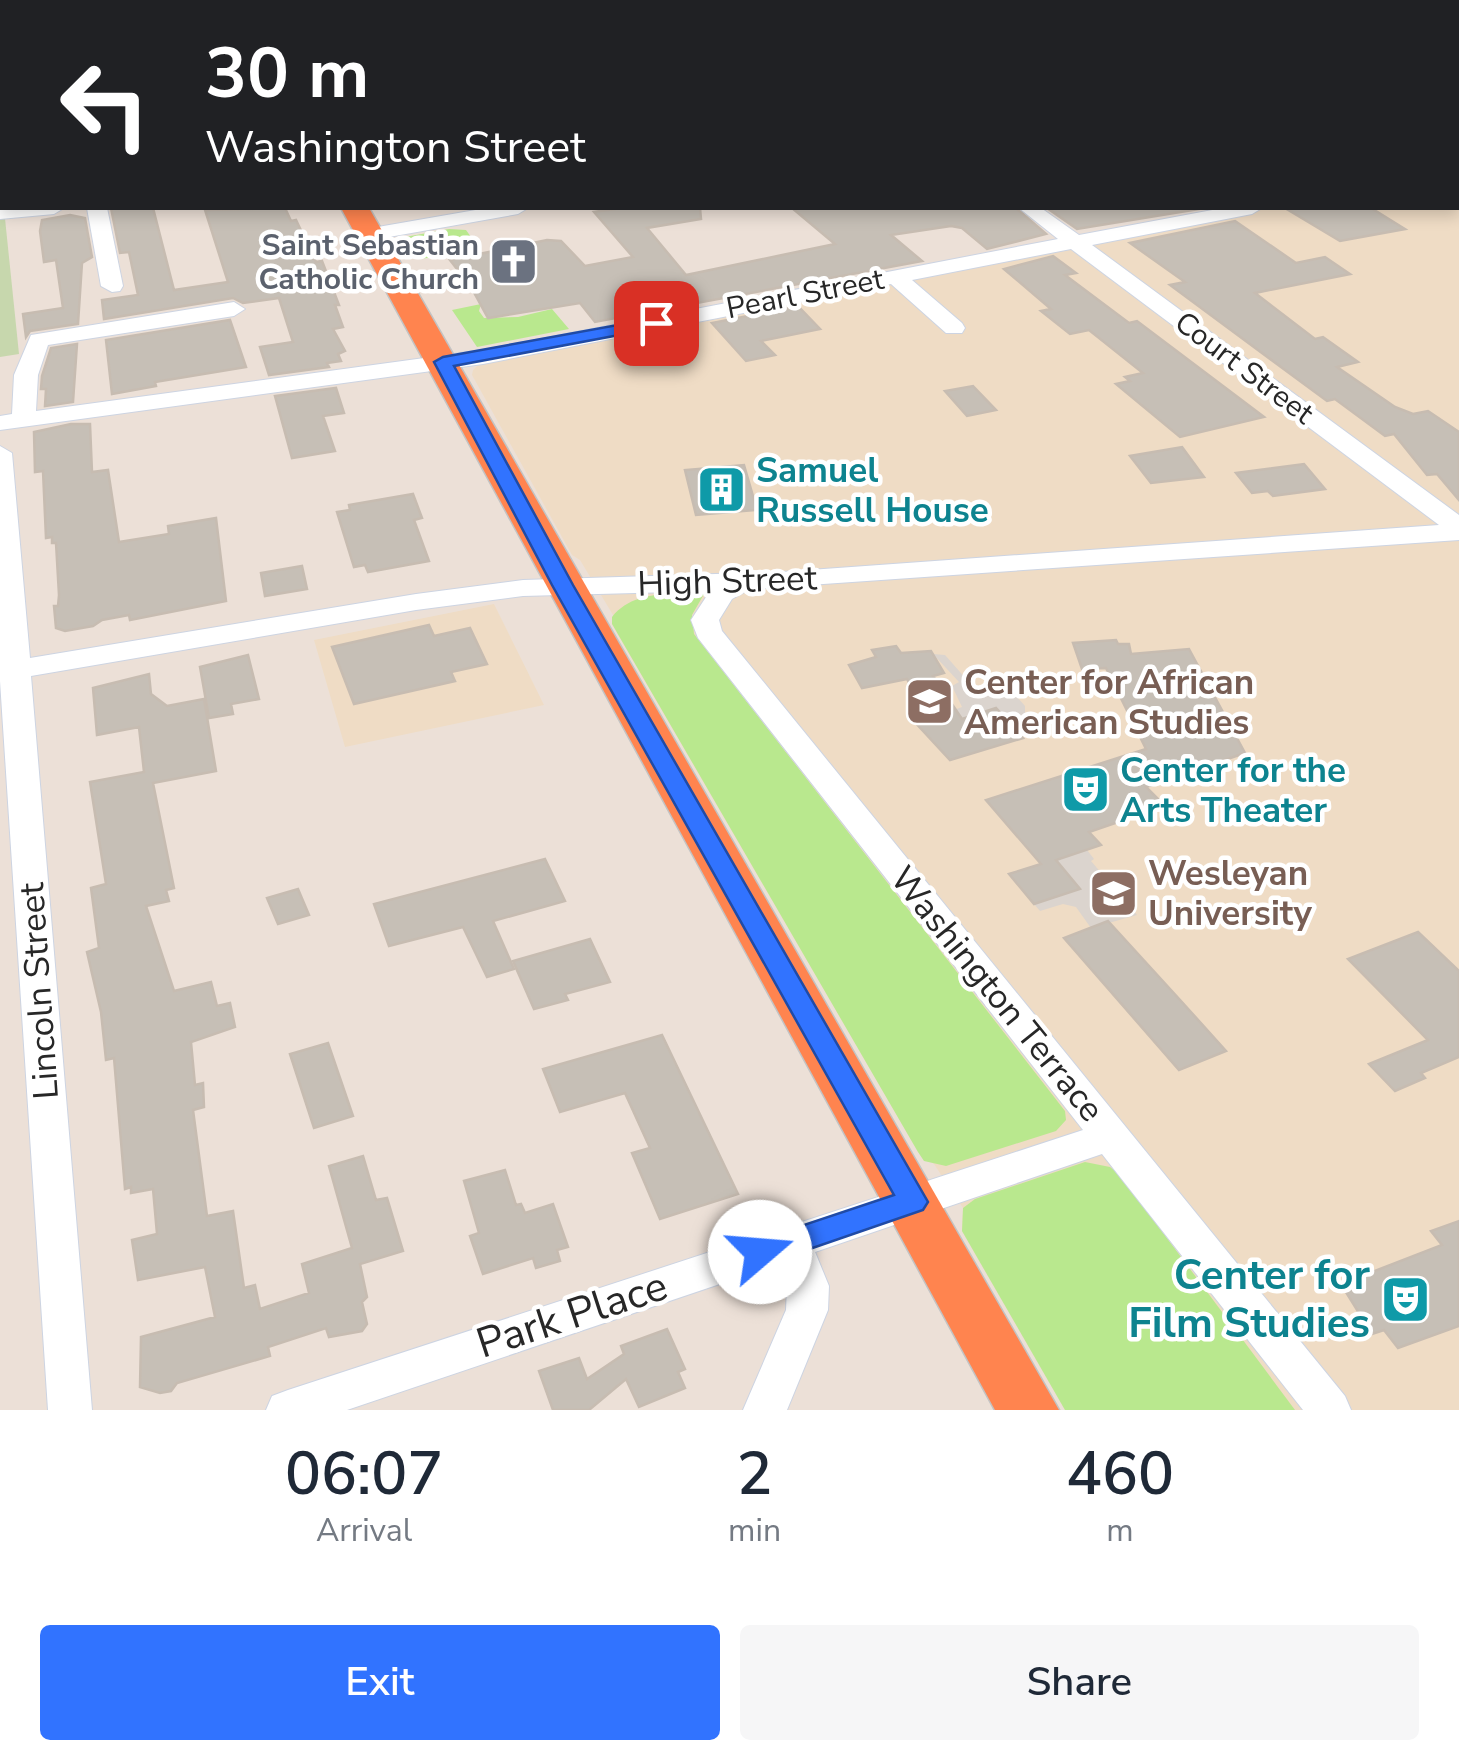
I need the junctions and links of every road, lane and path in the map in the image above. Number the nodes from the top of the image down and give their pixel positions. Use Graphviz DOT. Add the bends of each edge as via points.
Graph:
graph roads {
  1 [pos="38,210"];
  2 [pos="97,210"];
  3 [pos="492,210"];
  4 [pos="1033,210"];
  5 [pos="1242,210"];
  6 [pos="6,214"];
  7 [pos="363,220"];
  8 [pos="1075,242"];
  9 [pos="894,277"];
  10 [pos="112,286"];
  11 [pos="234,308"];
  12 [pos="954,328"];
  13 [pos="443,362"];
  14 [pos="24,420"];
  15 [pos="0,423"];
  16 [pos="0,453"];
  17 [pos="1459,530"];
  18 [pos="743,582"];
  19 [pos="563,585"];
  20 [pos="7,671"];
  21 [pos="1111,1136"];
  22 [pos="913,1202"];
  23 [pos="791,1242"];
  24 [pos="70,1410"];
  25 [pos="288,1410"];
  26 [pos="765,1410"];
  27 [pos="1028,1410"];
  28 [pos="1328,1410"];
  1 -- 6 [label="street"];
  2 -- 10 [label="street"];
  3 -- 7 [label="street"];
  4 -- 8 [label="street, Court Street"];
  5 -- 8 [label="street, Pearl Street"];
  7 -- 13 [label="highway"];
  8 -- 9 [label="street, Pearl Street"];
  8 -- 17 [label="street, Court Street"];
  9 -- 12 [label="street"];
  9 -- 13 [label="street, Pearl Street"];
  11 -- 14 [label="street" via="39,340 26,376"];
  13 -- 14 [label="street, Pearl Street"];
  13 -- 19 [label="highway"];
  14 -- 15 [label="street, Pearl Street"];
  16 -- 20 [label="street, Lincoln Street"];
  17 -- 18 [label="street, High Street"];
  18 -- 19 [label="street, High Street"];
  18 -- 21 [label="street, Washington Terrace" via="721,594 706,620 708,632"];
  19 -- 20 [label="street, High Street" via="416,602"];
  19 -- 22 [label="highway"];
  20 -- 24 [label="street, Lincoln Street"];
  21 -- 22 [label="street, Park Place"];
  21 -- 28 [label="street, Washington Terrace"];
  22 -- 23 [label="street, Park Place"];
  22 -- 27 [label="highway"];
  23 -- 25 [label="street, Park Place"];
  23 -- 26 [label="street" via="808,1286 807,1310"];
}
